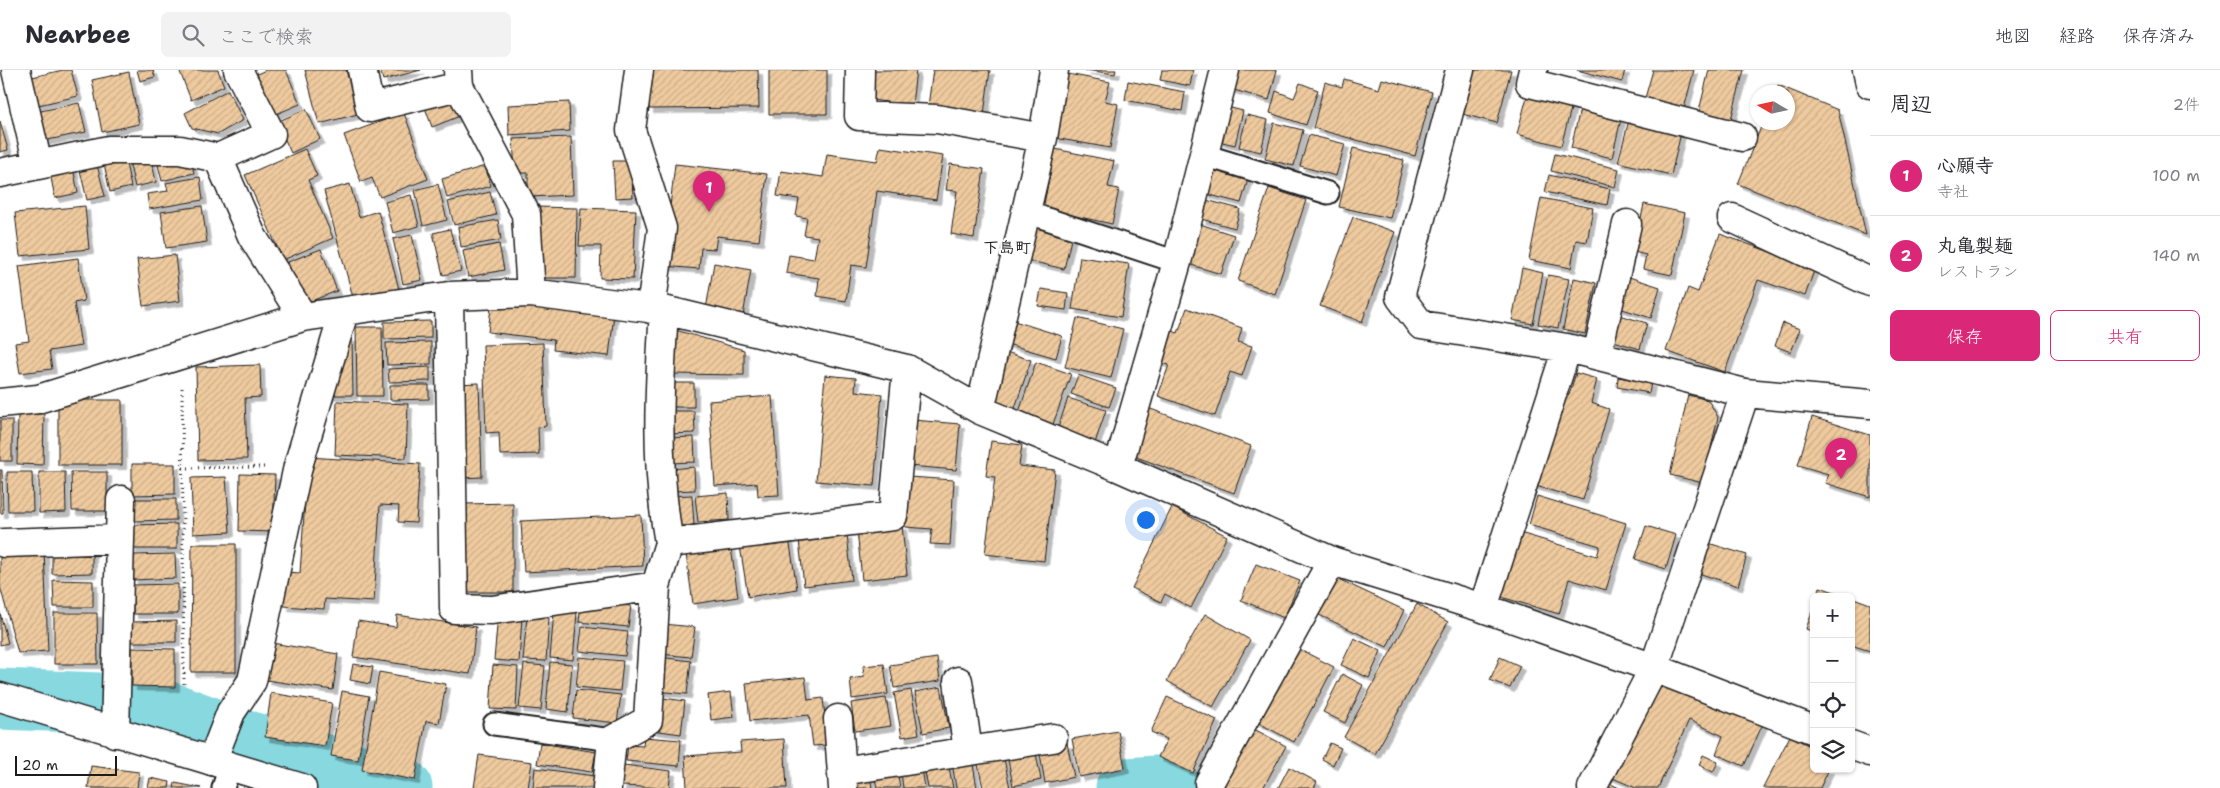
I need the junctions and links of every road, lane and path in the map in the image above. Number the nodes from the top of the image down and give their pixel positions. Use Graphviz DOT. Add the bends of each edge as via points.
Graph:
graph roads {
  1 [pos="16,70"];
  2 [pos="238,70"];
  3 [pos="362,70"];
  4 [pos="638,70"];
  5 [pos="860,70"];
  6 [pos="1054,70"];
  7 [pos="1225,70"];
  8 [pos="1460,70"];
  9 [pos="1533,70"];
  10 [pos="1867,70"];
  11 [pos="459,78"];
  12 [pos="1870,84"];
  13 [pos="1742,137"];
  14 [pos="1043,138"];
  15 [pos="1204,155"];
  16 [pos="218,158"];
  17 [pos="38,165"];
  18 [pos="0,173"];
  19 [pos="1328,193"];
  20 [pos="1026,212"];
  21 [pos="1732,218"];
  22 [pos="1627,224"];
  23 [pos="1177,262"];
  24 [pos="1870,282"];
  25 [pos="531,293"];
  26 [pos="449,296"];
  27 [pos="658,310"];
  28 [pos="344,312"];
  29 [pos="303,317"];
  30 [pos="1567,348"];
  31 [pos="182,354"];
  32 [pos="1597,355"];
  33 [pos="907,369"];
  34 [pos="1745,393"];
  35 [pos="0,404"];
  36 [pos="1870,404"];
  37 [pos="980,410"];
  38 [pos="298,466"];
  39 [pos="1118,467"];
  40 [pos="183,468"];
  41 [pos="121,500"];
  42 [pos="120,539"];
  43 [pos="4,543"];
  44 [pos="669,543"];
  45 [pos="1332,561"];
  46 [pos="656,586"];
  47 [pos="1483,608"];
  48 [pos="1654,668"];
  49 [pos="958,680"];
  50 [pos="184,684"];
  51 [pos="0,697"];
  52 [pos="838,719"];
  53 [pos="494,724"];
  54 [pos="1810,728"];
  55 [pos="115,733"];
  56 [pos="1053,738"];
  57 [pos="612,740"];
  58 [pos="1855,746"];
  59 [pos="968,752"];
  60 [pos="1870,752"];
  61 [pos="221,764"];
  62 [pos="843,779"];
  63 [pos="1209,784"];
  64 [pos="302,788"];
  65 [pos="607,788"];
  66 [pos="1592,788"];
  1 -- 17 [label="main road"];
  2 -- 16 [label="main road" via="271,134"];
  3 -- 11 [label="main road" via="370,108"];
  4 -- 27 [label="main road" via="631,130 662,228"];
  5 -- 14 [label="main road" via="859,116 937,119"];
  6 -- 14 [label="main road"];
  7 -- 15 [label="main road"];
  8 -- 30 [label="main road" via="1400,297 1421,325"];
  9 -- 13 [label="main road" via="1530,83"];
  10 -- 12 [label="main road"];
  11 -- 25 [label="main road" via="526,214"];
  14 -- 20 [label="main road"];
  15 -- 19 [label="lane"];
  15 -- 23 [label="main road"];
  16 -- 17 [label="main road" via="180,150 109,150"];
  16 -- 29 [label="main road" via="252,236"];
  17 -- 18 [label="main road"];
  20 -- 23 [label="lane"];
  20 -- 37 [label="main road"];
  21 -- 24 [label="main road"];
  22 -- 32 [label="main road"];
  23 -- 39 [label="main road"];
  25 -- 26 [label="main road"];
  25 -- 27 [label="main road"];
  26 -- 28 [label="main road"];
  26 -- 46 [label="main road" via="454,609 492,610"];
  27 -- 33 [label="main road"];
  27 -- 44 [label="main road" via="662,505"];
  28 -- 29 [label="main road"];
  28 -- 38 [label="main road"];
  29 -- 31 [label="main road"];
  30 -- 32 [label="main road"];
  30 -- 47 [label="main road"];
  31 -- 35 [label="main road" via="38,399"];
  31 -- 40 [label="path"];
  32 -- 34 [label="main road"];
  33 -- 37 [label="main road"];
  33 -- 44 [label="main road" via="893,516"];
  34 -- 36 [label="main road"];
  34 -- 48 [label="main road"];
  37 -- 39 [label="main road"];
  38 -- 40 [label="path"];
  38 -- 61 [label="main road" via="252,681 231,712"];
  39 -- 45 [label="main road"];
  40 -- 50 [label="path"];
  41 -- 42 [label="main road"];
  42 -- 43 [label="main road"];
  42 -- 55 [label="main road"];
  44 -- 46 [label="main road"];
  45 -- 47 [label="main road"];
  45 -- 63 [label="main road"];
  46 -- 57 [label="main road" via="648,720"];
  47 -- 48 [label="main road"];
  48 -- 54 [label="main road"];
  48 -- 66 [label="main road"];
  49 -- 59 [label="main road"];
  51 -- 55 [label="main road"];
  52 -- 62 [label="main road"];
  53 -- 57 [label="lane"];
  55 -- 61 [label="main road"];
  56 -- 59 [label="main road"];
  57 -- 65 [label="main road"];
  58 -- 60 [label="main road"];
  59 -- 62 [label="main road"];
  61 -- 64 [label="main road"];
}
